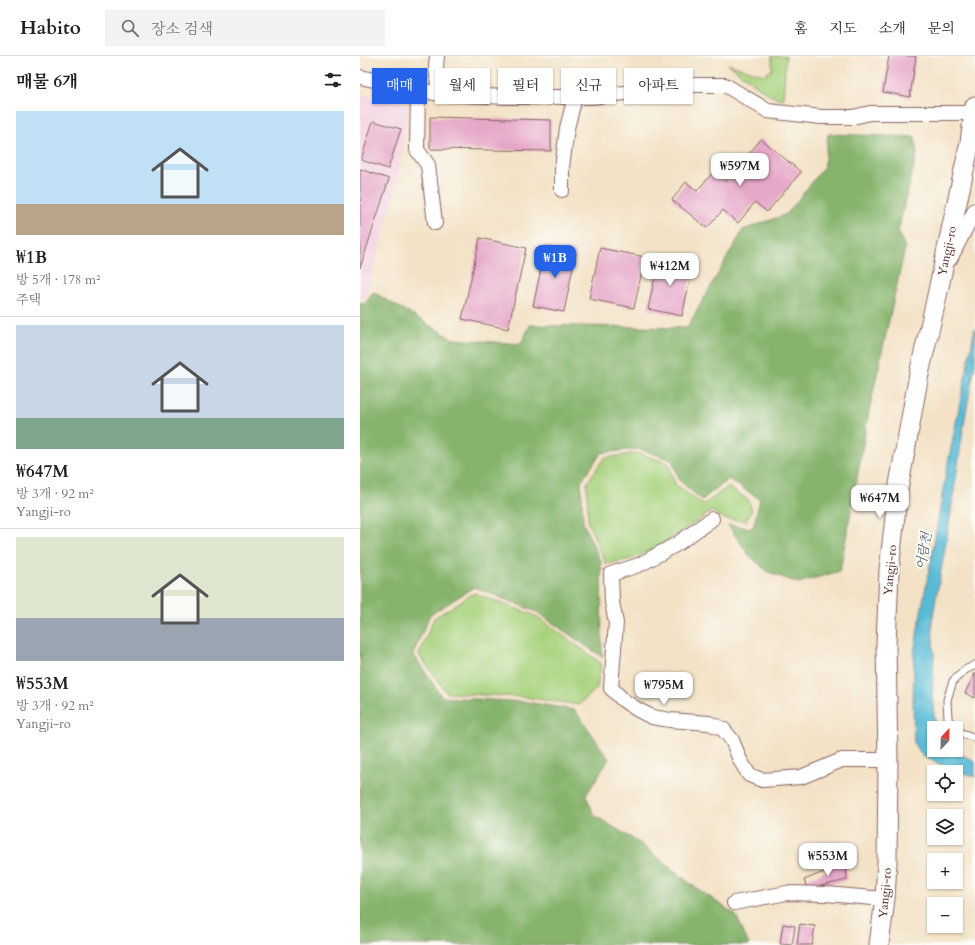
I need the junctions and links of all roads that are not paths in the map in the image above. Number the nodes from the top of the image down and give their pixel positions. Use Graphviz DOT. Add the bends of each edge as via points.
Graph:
graph roads {
  1 [pos="437,56"];
  2 [pos="436,68"];
  3 [pos="360,77"];
  4 [pos="372,80"];
  5 [pos="616,94"];
  6 [pos="490,96"];
  7 [pos="561,97"];
  8 [pos="418,104"];
  9 [pos="573,104"];
  10 [pos="975,110"];
  11 [pos="562,190"];
  12 [pos="975,210"];
  13 [pos="435,223"];
  14 [pos="942,274"];
  15 [pos="712,519"];
  16 [pos="975,665"];
  17 [pos="949,721"];
  18 [pos="963,734"];
  19 [pos="975,738"];
  20 [pos="888,760"];
  21 [pos="885,899"];
  22 [pos="734,904"];
  23 [pos="879,945"];
  1 -- 2 [label="street"];
  3 -- 4 [label="street"];
  5 -- 10 [label="street" via="692,85 725,85 768,111 821,117"];
  6 -- 7 [label="street"];
  8 -- 13 [label="street" via="416,150 428,165"];
  9 -- 11 [label="street" via="567,128"];
  10 -- 14 [label="street, Yangji-ro"];
  12 -- 14 [label="street"];
  14 -- 20 [label="street, Yangji-ro" via="919,374 898,490 886,645"];
  15 -- 20 [label="street" via="677,544 639,565 611,574 616,623 610,688 623,700 652,717 709,723 723,729 732,740 749,775 762,780 801,777 842,760"];
  16 -- 17 [label="lane" via="953,681 947,700"];
  18 -- 19 [label="lane"];
  20 -- 21 [label="street, Yangji-ro"];
  21 -- 22 [label="street" via="787,893"];
  21 -- 23 [label="street, Yangji-ro"];
}
